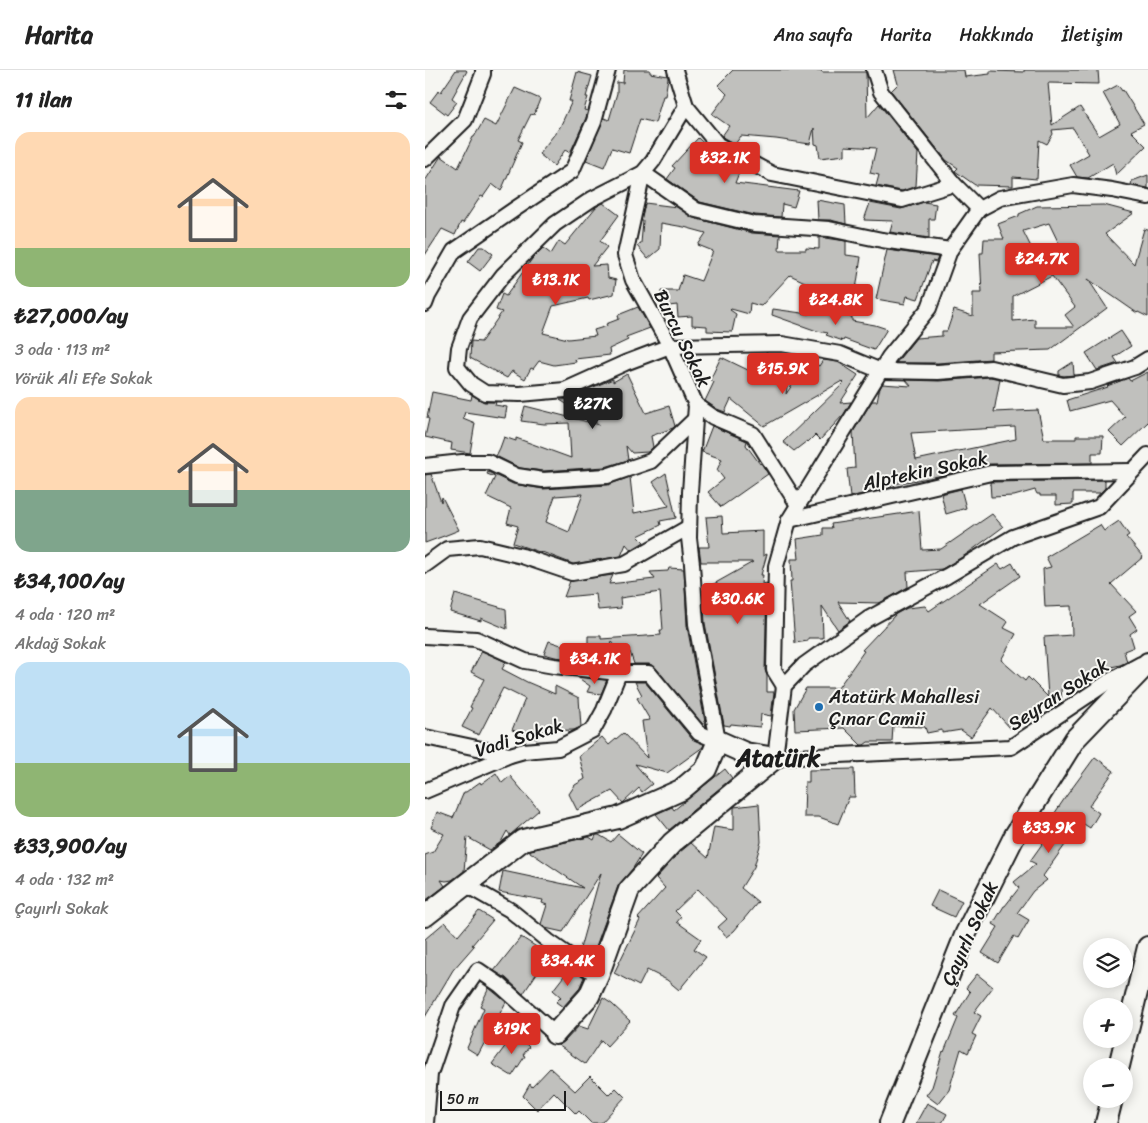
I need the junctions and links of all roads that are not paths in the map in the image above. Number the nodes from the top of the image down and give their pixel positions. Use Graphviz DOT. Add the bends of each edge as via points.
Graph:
graph roads {
  1 [pos="483,70"];
  2 [pos="609,70"];
  3 [pos="675,70"];
  4 [pos="874,70"];
  5 [pos="686,106"];
  6 [pos="425,159"];
  7 [pos="643,173"];
  8 [pos="955,184"];
  9 [pos="1148,197"];
  10 [pos="979,209"];
  11 [pos="949,250"];
  12 [pos="425,304"];
  13 [pos="670,346"];
  14 [pos="1148,359"];
  15 [pos="881,371"];
  16 [pos="695,412"];
  17 [pos="1148,455"];
  18 [pos="425,466"];
  19 [pos="1132,471"];
  20 [pos="798,505"];
  21 [pos="789,520"];
  22 [pos="689,527"];
  23 [pos="425,565"];
  24 [pos="425,636"];
  25 [pos="1148,662"];
  26 [pos="619,673"];
  27 [pos="784,686"];
  28 [pos="425,737"];
  29 [pos="718,742"];
  30 [pos="510,755"];
  31 [pos="775,758"];
  32 [pos="425,791"];
  33 [pos="466,885"];
  34 [pos="425,916"];
  35 [pos="1147,962"];
  36 [pos="598,976"];
  37 [pos="555,1034"];
  38 [pos="1121,1058"];
  39 [pos="1110,1108"];
  40 [pos="426,1123"];
  41 [pos="890,1123"];
  42 [pos="1106,1123"];
  1 -- 6 [label="street" via="465,120"];
  2 -- 12 [label="street" via="594,121 572,171 454,251"];
  3 -- 5 [label="street"];
  4 -- 8 [label="street" via="881,92"];
  5 -- 7 [label="street"];
  5 -- 8 [label="street" via="718,146 772,174 902,200"];
  7 -- 11 [label="street" via="696,210 754,224 829,229"];
  7 -- 13 [label="street, Burcu Sokak" via="625,255 633,280"];
  7 -- 13 [label="street" via="592,198 555,224 503,275 470,318 459,348 457,367 471,384 485,393 565,390"];
  8 -- 10 [label="street"];
  9 -- 10 [label="street" via="1073,185 1000,198"];
  10 -- 11 [label="street"];
  11 -- 15 [label="street" via="929,308"];
  13 -- 15 [label="street" via="782,344 840,354"];
  13 -- 16 [label="street, Burcu Sokak"];
  14 -- 15 [label="street" via="1135,367 1090,382 1063,385 991,368 938,372"];
  15 -- 20 [label="street"];
  16 -- 18 [label="street" via="651,461 607,476 543,480 517,476 487,462"];
  16 -- 20 [label="street, Burcu Sokak" via="753,434"];
  16 -- 22 [label="street"];
  17 -- 19 [label="street"];
  19 -- 21 [label="street, Alptekin Sokak" via="991,473"];
  19 -- 27 [label="street" via="1099,508 1013,537 869,619 804,665"];
  20 -- 21 [label="street"];
  21 -- 27 [label="street" via="775,576 774,670"];
  22 -- 23 [label="street" via="624,564 573,573 480,546 447,549"];
  22 -- 29 [label="street" via="696,624"];
  24 -- 26 [label="street" via="476,639 525,661"];
  25 -- 31 [label="street, Seyran Sokak" via="1108,682 1011,747"];
  25 -- 41 [label="street, Çayırlı Sokak" via="1075,739 1015,835 966,934"];
  26 -- 29 [label="street" via="649,673 699,733"];
  26 -- 30 [label="street, Vadi Sokak" via="593,730 558,748 524,750"];
  27 -- 31 [label="street"];
  28 -- 30 [label="street"];
  29 -- 31 [label="street" via="745,753"];
  29 -- 33 [label="street" via="706,769 681,790 618,818 523,840"];
  30 -- 32 [label="street, Vadi Sokak"];
  31 -- 36 [label="street" via="672,843 629,890"];
  33 -- 34 [label="street"];
  33 -- 36 [label="street" via="510,910"];
  35 -- 38 [label="street"];
  36 -- 37 [label="street" via="589,996"];
  37 -- 40 [label="street" via="500,985 477,970 453,1006 433,1065"];
  39 -- 42 [label="street"];
}
